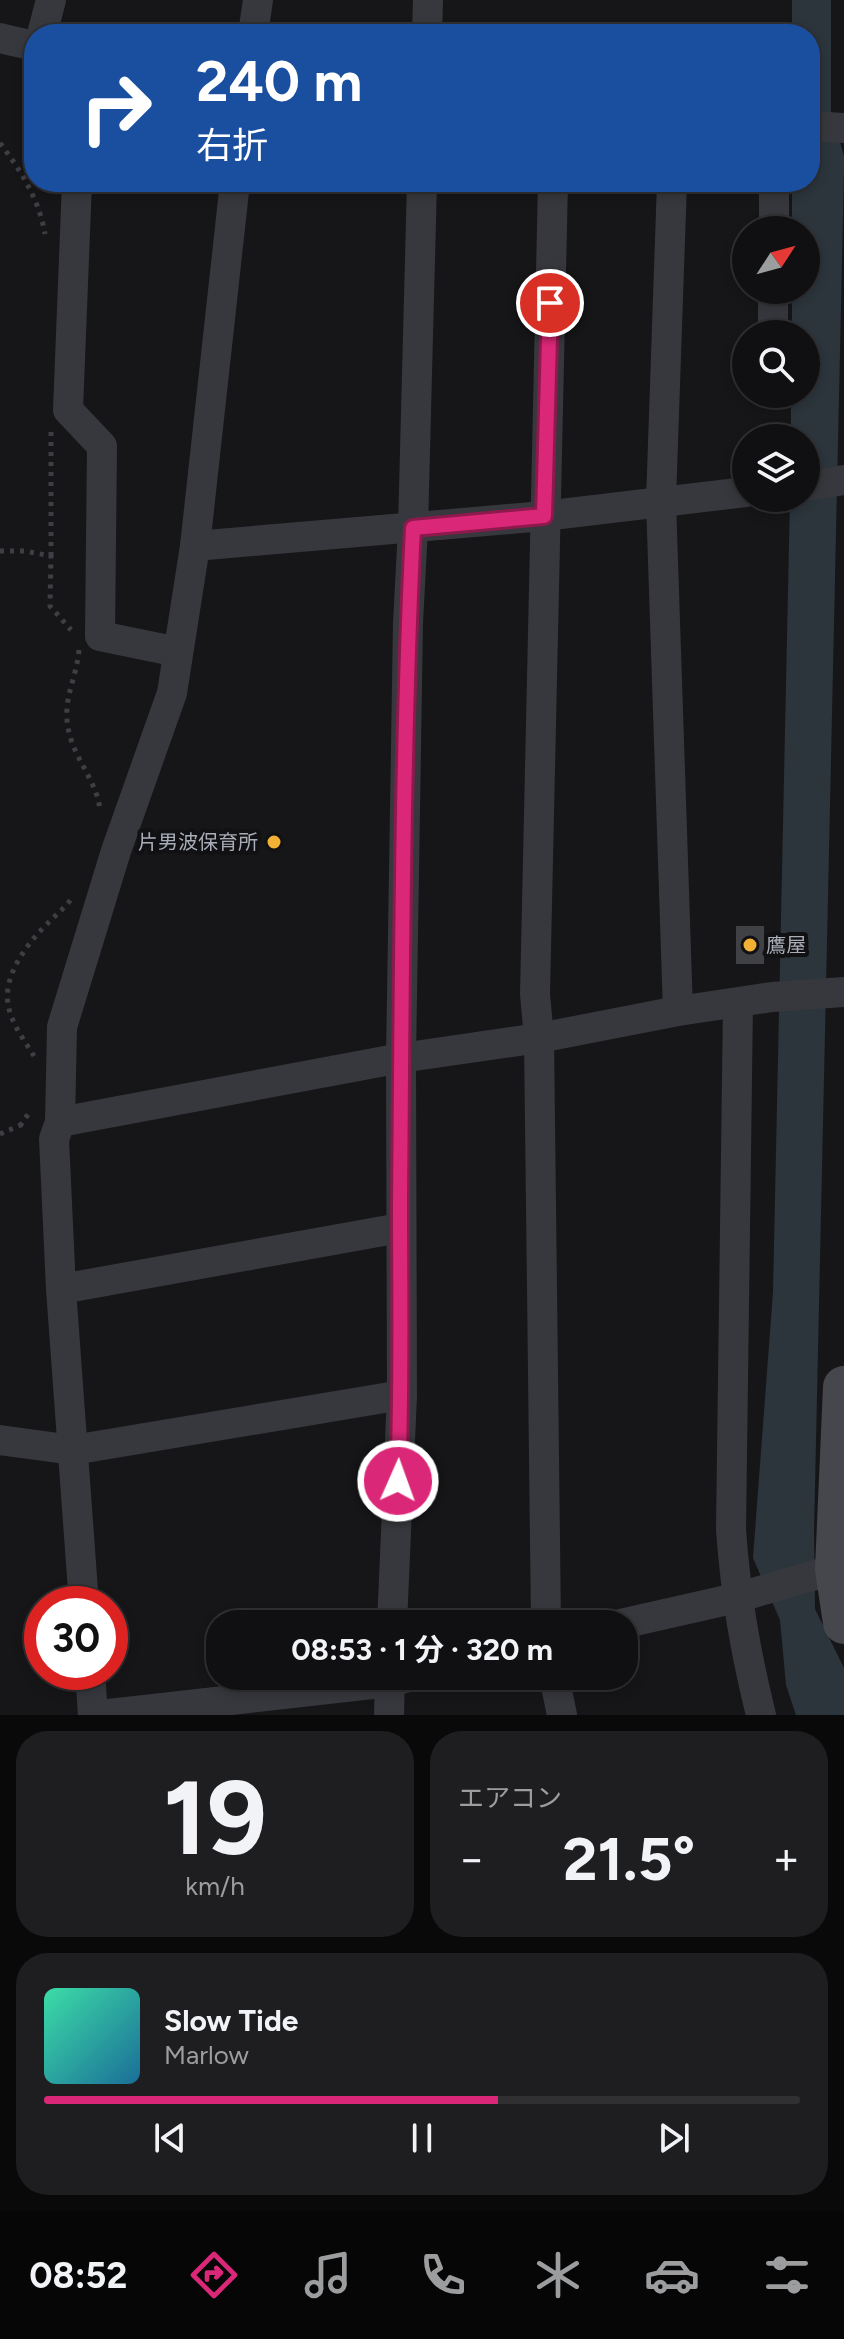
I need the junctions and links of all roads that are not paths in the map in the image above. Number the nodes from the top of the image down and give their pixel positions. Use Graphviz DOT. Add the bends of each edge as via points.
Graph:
graph roads {
  1 [pos="51,0"];
  2 [pos="258,0"];
  3 [pos="428,0"];
  4 [pos="45,24"];
  5 [pos="254,24"];
  6 [pos="427,24"];
  7 [pos="0,38"];
  8 [pos="24,44"];
  9 [pos="820,127"];
  10 [pos="844,128"];
  11 [pos="77,192"];
  12 [pos="234,192"];
  13 [pos="422,192"];
  14 [pos="553,192"];
  15 [pos="672,192"];
  16 [pos="774,192"];
  17 [pos="774,216"];
  18 [pos="844,480"];
  19 [pos="820,484"];
  20 [pos="732,493"];
  21 [pos="661,501"];
  22 [pos="544,516"];
  23 [pos="413,528"];
  24 [pos="195,546"];
  25 [pos="178,652"];
  26 [pos="837,992"];
  27 [pos="738,1003"];
  28 [pos="678,1011"];
  29 [pos="539,1038"];
  30 [pos="401,1058"];
  31 [pos="47,1114"];
  32 [pos="400,1228"];
  33 [pos="61,1289"];
  34 [pos="844,1387"];
  35 [pos="402,1395"];
  36 [pos="0,1440"];
  37 [pos="73,1450"];
  38 [pos="827,1572"];
  39 [pos="83,1586"];
  40 [pos="745,1595"];
  41 [pos="393,1610"];
  42 [pos="546,1610"];
  43 [pos="638,1620"];
  44 [pos="844,1623"];
  45 [pos="91,1690"];
  46 [pos="301,1690"];
  47 [pos="394,1690"];
  48 [pos="557,1690"];
  49 [pos="93,1715"];
  50 [pos="100,1715"];
  51 [pos="389,1715"];
  52 [pos="562,1715"];
  53 [pos="761,1715"];
  1 -- 4 [label="street"];
  2 -- 5 [label="street"];
  3 -- 6 [label="street"];
  7 -- 8 [label="street"];
  9 -- 10 [label="street"];
  11 -- 25 [label="street" via="68,410 102,446 100,636"];
  12 -- 24 [label="street"];
  13 -- 23 [label="street"];
  14 -- 22 [label="street"];
  15 -- 21 [label="street"];
  16 -- 17 [label="street"];
  18 -- 19 [label="street"];
  20 -- 21 [label="street"];
  21 -- 22 [label="street"];
  21 -- 28 [label="street"];
  22 -- 23 [label="street"];
  22 -- 29 [label="street" via="535,994"];
  23 -- 24 [label="street"];
  23 -- 30 [label="street"];
  24 -- 25 [label="street"];
  25 -- 31 [label="street" via="172,693 62,1027"];
  26 -- 27 [label="street"];
  27 -- 28 [label="street"];
  27 -- 40 [label="street" via="731,1530"];
  28 -- 29 [label="street"];
  29 -- 30 [label="street"];
  29 -- 42 [label="street"];
  30 -- 31 [label="street"];
  30 -- 32 [label="street"];
  31 -- 33 [label="street" via="54,1139"];
  32 -- 33 [label="street"];
  32 -- 35 [label="street"];
  33 -- 37 [label="street"];
  34 -- 38 [label="main road"];
  35 -- 37 [label="street"];
  35 -- 41 [label="street"];
  36 -- 37 [label="street"];
  37 -- 39 [label="street"];
  38 -- 40 [label="street"];
  38 -- 44 [label="main road"];
  40 -- 43 [label="street"];
  40 -- 53 [label="street" via="744,1648"];
  45 -- 49 [label="street"];
  46 -- 50 [label="street"];
  47 -- 51 [label="street"];
  48 -- 52 [label="street"];
}
